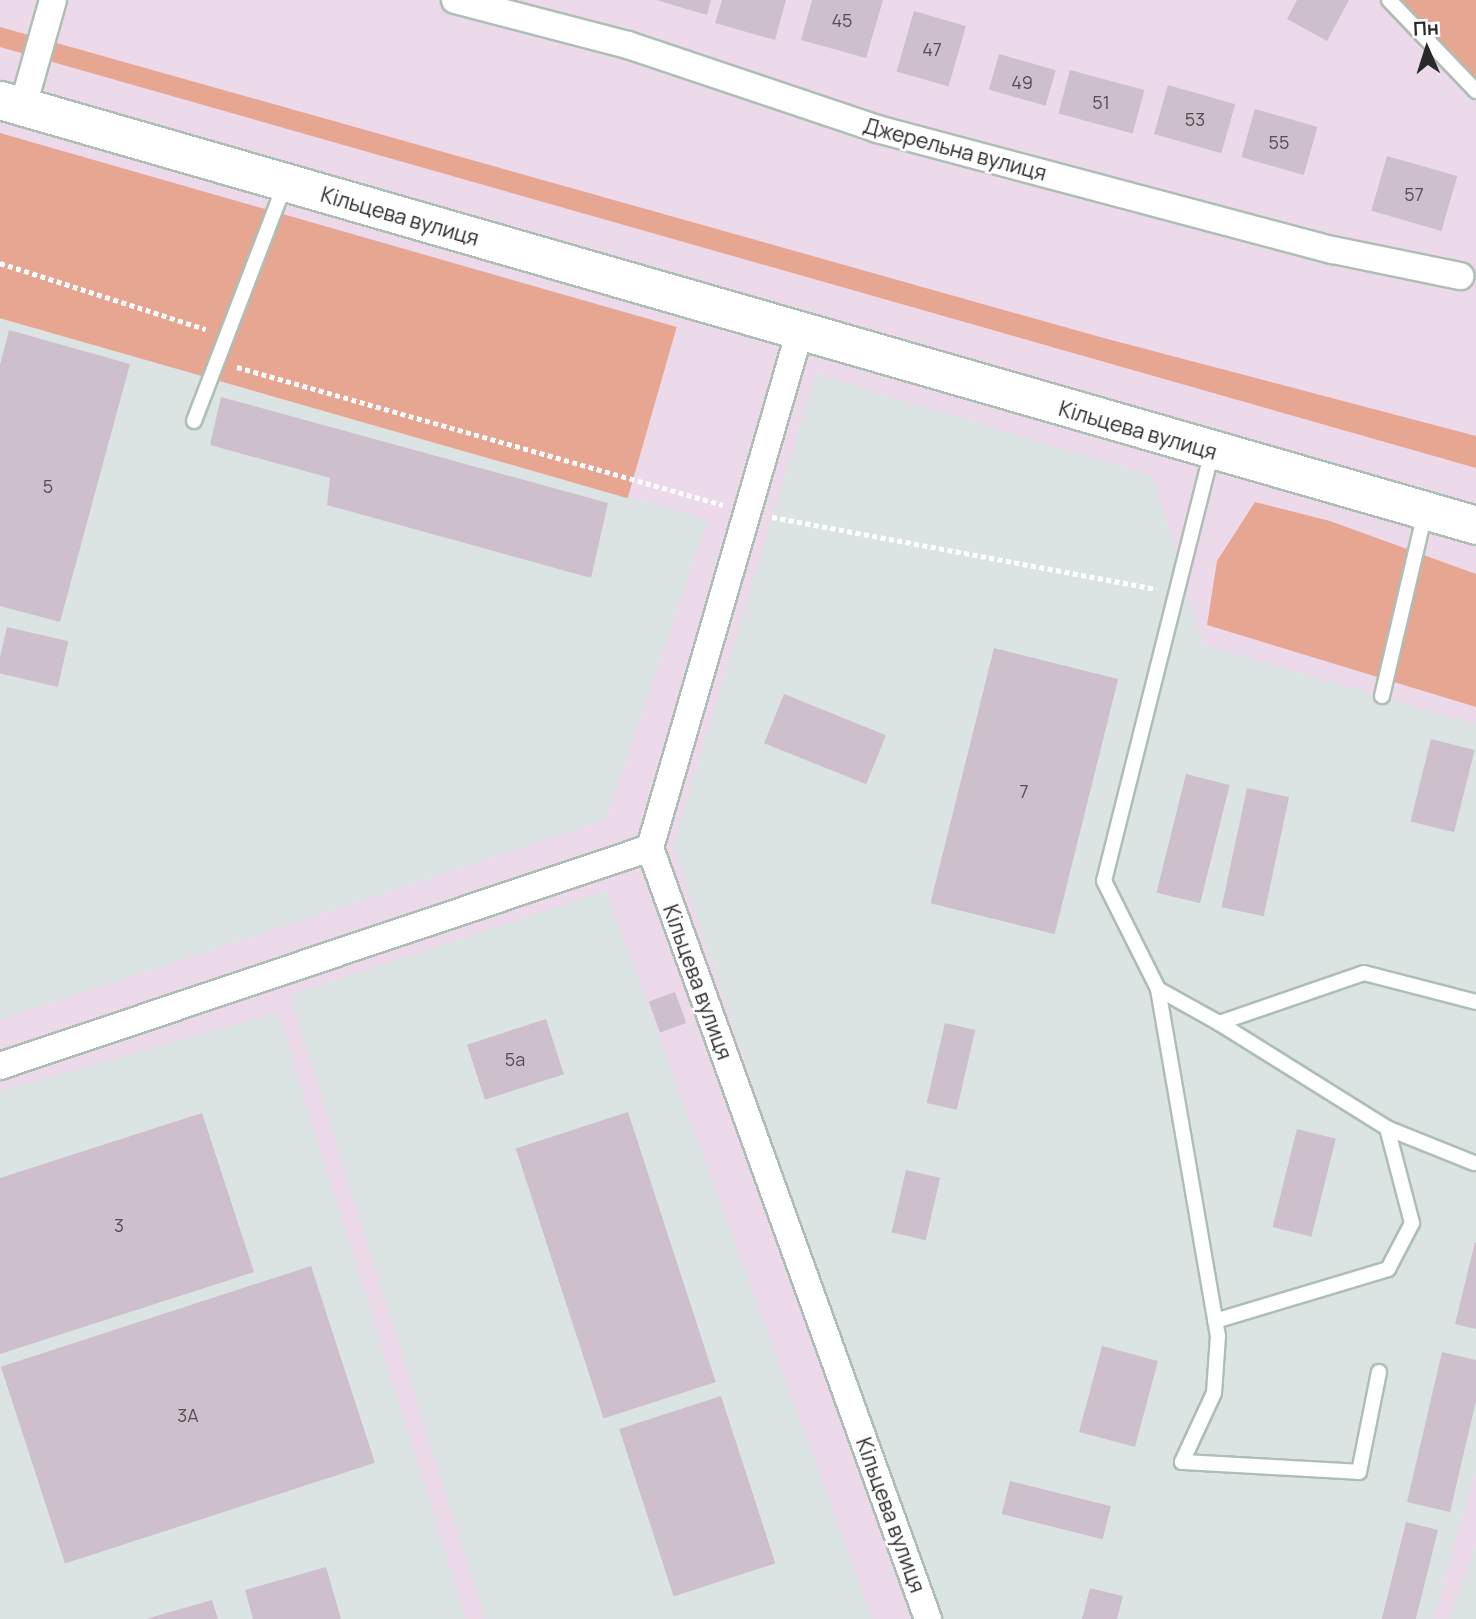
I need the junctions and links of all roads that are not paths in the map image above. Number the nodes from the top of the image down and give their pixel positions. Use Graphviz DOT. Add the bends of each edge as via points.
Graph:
graph roads {
  1 [pos="53,0"];
  2 [pos="455,0"];
  3 [pos="1389,0"];
  4 [pos="1476,91"];
  5 [pos="12,103"];
  6 [pos="285,183"];
  7 [pos="1460,276"];
  8 [pos="799,334"];
  9 [pos="194,421"];
  10 [pos="1212,451"];
  11 [pos="1426,511"];
  12 [pos="1476,525"];
  13 [pos="1382,696"];
  14 [pos="650,848"];
  15 [pos="1158,989"];
  16 [pos="1476,1002"];
  17 [pos="1219,1023"];
  18 [pos="0,1066"];
  19 [pos="1387,1128"];
  20 [pos="1474,1163"];
  21 [pos="1215,1321"];
  22 [pos="1379,1372"];
  23 [pos="929,1619"];
  1 -- 5 [label="street"];
  2 -- 7 [label="street, Джерельна вулиця" via="628,45 877,129 1333,250"];
  3 -- 4 [label="lane"];
  5 -- 6 [label="main road, Кільцева вулиця"];
  6 -- 8 [label="main road, Кільцева вулиця"];
  6 -- 9 [label="lane"];
  8 -- 10 [label="main road, Кільцева вулиця"];
  8 -- 14 [label="street"];
  10 -- 11 [label="main road, Кільцева вулиця"];
  10 -- 15 [label="lane" via="1104,881"];
  11 -- 12 [label="main road, Кільцева вулиця"];
  11 -- 13 [label="lane"];
  14 -- 18 [label="street"];
  14 -- 23 [label="street, Кільцева вулиця"];
  15 -- 17 [label="lane"];
  15 -- 21 [label="lane"];
  16 -- 17 [label="lane" via="1364,973"];
  17 -- 19 [label="lane"];
  19 -- 20 [label="lane"];
  19 -- 21 [label="lane" via="1412,1223 1388,1269"];
  21 -- 22 [label="lane" via="1214,1393 1182,1462 1359,1472"];
}
